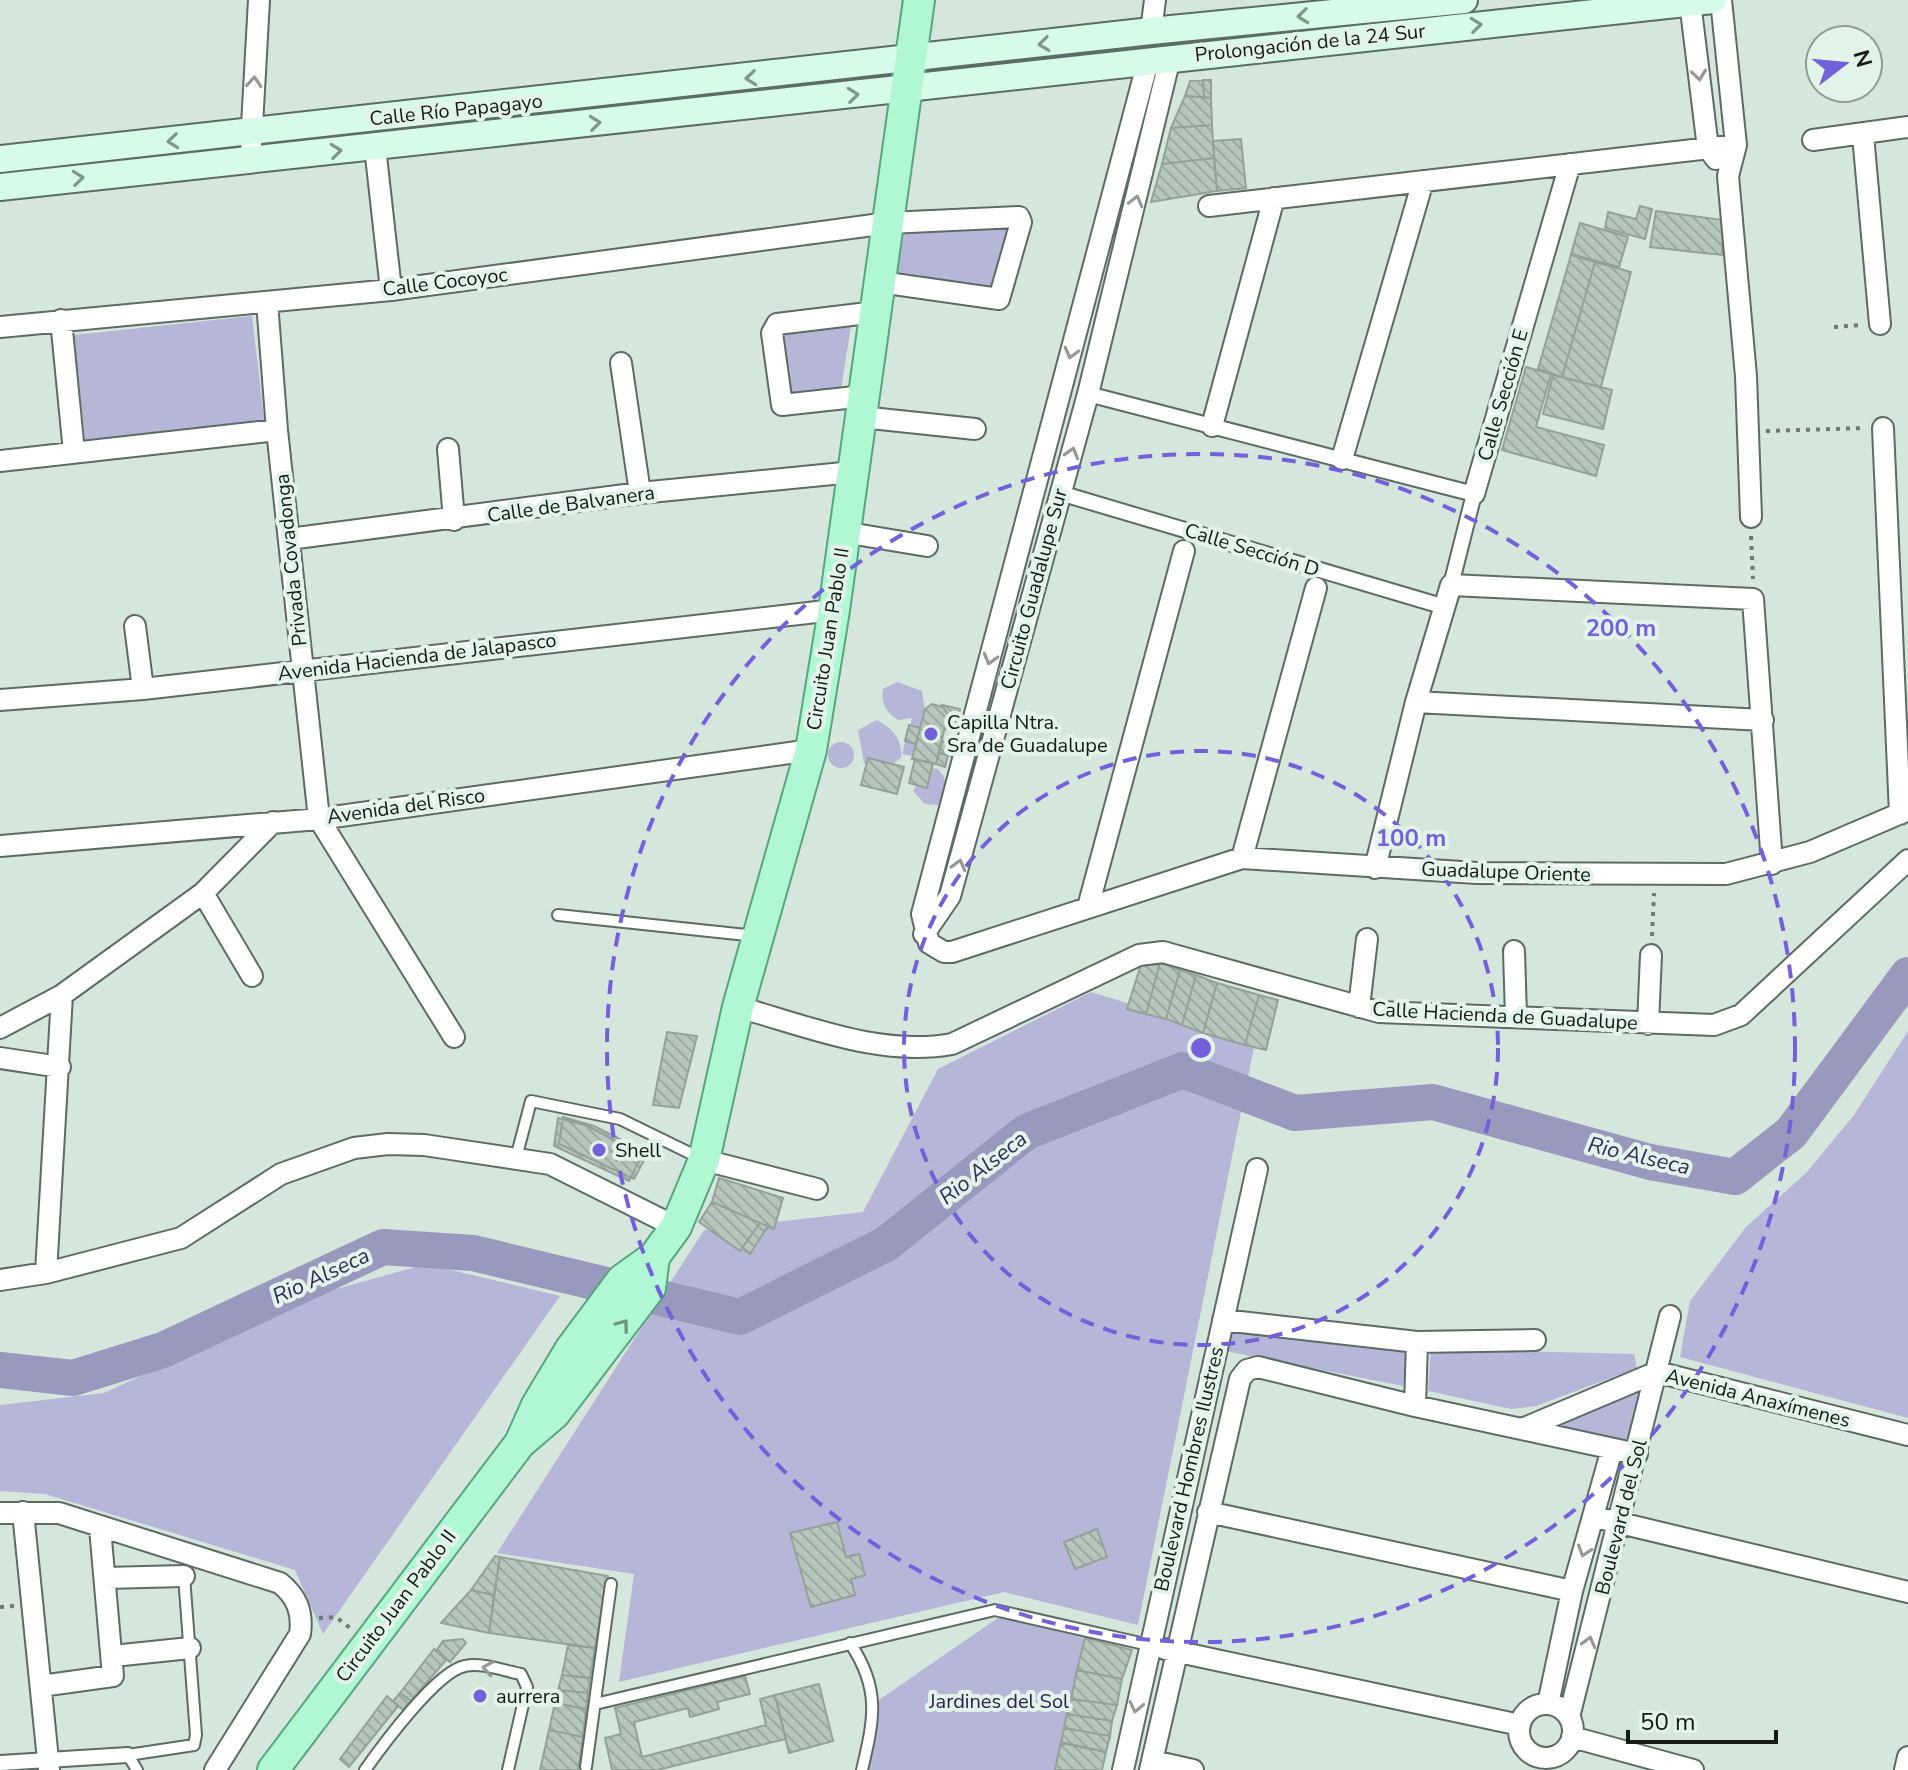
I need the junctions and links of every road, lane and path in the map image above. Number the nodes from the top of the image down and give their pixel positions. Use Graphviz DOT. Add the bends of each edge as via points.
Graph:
graph roads {
  1 [pos="259,0"];
  2 [pos="919,0"];
  3 [pos="1155,0"];
  4 [pos="1464,0"];
  5 [pos="1721,0"];
  6 [pos="1701,1"];
  7 [pos="1151,31"];
  8 [pos="1159,60"];
  9 [pos="910,75"];
  10 [pos="1908,127"];
  11 [pos="251,132"];
  12 [pos="1863,135"];
  13 [pos="1813,140"];
  14 [pos="1736,145"];
  15 [pos="375,147"];
  16 [pos="1708,148"];
  17 [pos="0,159"];
  18 [pos="253,160"];
  19 [pos="1570,164"];
  20 [pos="1728,176"];
  21 [pos="1423,181"];
  22 [pos="0,187"];
  23 [pos="1274,198"];
  24 [pos="1209,206"];
  25 [pos="888,223"];
  26 [pos="880,282"];
  27 [pos="391,290"];
  28 [pos="267,302"];
  29 [pos="876,312"];
  30 [pos="61,320"];
  31 [pos="1079,323"];
  32 [pos="1880,324"];
  33 [pos="0,327"];
  34 [pos="1104,329"];
  35 [pos="621,363"];
  36 [pos="1088,394"];
  37 [pos="863,406"];
  38 [pos="1212,426"];
  39 [pos="1883,428"];
  40 [pos="975,429"];
  41 [pos="277,430"];
  42 [pos="1747,431"];
  43 [pos="448,449"];
  44 [pos="74,452"];
  45 [pos="1342,459"];
  46 [pos="0,461"];
  47 [pos="853,472"];
  48 [pos="640,493"];
  49 [pos="1060,493"];
  50 [pos="1474,494"];
  51 [pos="1751,517"];
  52 [pos="454,520"];
  53 [pos="843,532"];
  54 [pos="289,539"];
  55 [pos="927,546"];
  56 [pos="1184,551"];
  57 [pos="1451,585"];
  58 [pos="1316,588"];
  59 [pos="1753,599"];
  60 [pos="1445,607"];
  61 [pos="834,610"];
  62 [pos="998,625"];
  63 [pos="135,626"];
  64 [pos="1023,630"];
  65 [pos="303,670"];
  66 [pos="143,689"];
  67 [pos="0,700"];
  68 [pos="1416,702"];
  69 [pos="1763,720"];
  70 [pos="811,750"];
  71 [pos="1904,812"];
  72 [pos="319,819"];
  73 [pos="273,822"];
  74 [pos="0,846"];
  75 [pos="1242,858"];
  76 [pos="1908,860"];
  77 [pos="1772,864"];
  78 [pos="1375,868"];
  79 [pos="1655,875"];
  80 [pos="203,893"];
  81 [pos="1088,907"];
  82 [pos="558,915"];
  83 [pos="924,934"];
  84 [pos="758,936"];
  85 [pos="1367,939"];
  86 [pos="1514,951"];
  87 [pos="1651,955"];
  88 [pos="252,976"];
  89 [pos="62,995"];
  90 [pos="738,1007"];
  91 [pos="1359,1007"];
  92 [pos="1516,1017"];
  93 [pos="1648,1024"];
  94 [pos="0,1028"];
  95 [pos="454,1037"];
  96 [pos="0,1058"];
  97 [pos="60,1067"];
  98 [pos="516,1158"];
  99 [pos="704,1160"];
  100 [pos="1257,1169"];
  101 [pos="817,1189"];
  102 [pos="676,1227"];
  103 [pos="46,1273"];
  104 [pos="0,1280"];
  105 [pos="1670,1316"];
  106 [pos="1223,1320"];
  107 [pos="1535,1340"];
  108 [pos="1417,1342"];
  109 [pos="1657,1372"];
  110 [pos="1415,1406"];
  111 [pos="1522,1429"];
  112 [pos="1908,1435"];
  113 [pos="1612,1449"];
  114 [pos="1637,1454"];
  115 [pos="23,1512"];
  116 [pos="1208,1512"];
  117 [pos="0,1513"];
  118 [pos="1595,1517"];
  119 [pos="1620,1524"];
  120 [pos="100,1528"];
  121 [pos="184,1576"];
  122 [pos="105,1578"];
  123 [pos="611,1584"];
  124 [pos="1572,1591"];
  125 [pos="1908,1592"];
  126 [pos="850,1643"];
  127 [pos="1149,1645"];
  128 [pos="190,1648"];
  129 [pos="1177,1652"];
  130 [pos="113,1666"];
  131 [pos="41,1686"];
  132 [pos="595,1704"];
  133 [pos="1548,1704"];
  134 [pos="1520,1725"];
  135 [pos="1567,1744"];
  136 [pos="128,1755"];
  137 [pos="1908,1757"];
  138 [pos="1529,1761"];
  139 [pos="0,1763"];
  140 [pos="48,1765"];
  141 [pos="1152,1765"];
  142 [pos="586,1767"];
  143 [pos="137,1770"];
  144 [pos="215,1770"];
  145 [pos="273,1770"];
  146 [pos="365,1770"];
  147 [pos="508,1770"];
  148 [pos="862,1770"];
  149 [pos="1123,1770"];
  150 [pos="1193,1770"];
  151 [pos="1693,1770"];
  152 [pos="1905,1770"];
  11 -- 1 [label="street, one-way"];
  2 -- 9 [label="main road, Circuito Juan Pablo II"];
  3 -- 7 [label="street"];
  4 -- 7 [label="main road, Prolongación de la 24 Sur, one-way"];
  5 -- 14 [label="street"];
  8 -- 6 [label="main road, Prolongación de la 24 Sur, one-way"];
  6 -- 16 [label="street, one-way"];
  7 -- 9 [label="main road, Prolongación de la 24 Sur, one-way"];
  8 -- 9 [label="main road, Prolongación de la 24 Sur"];
  8 -- 31 [label="street, Circuito Guadalupe Sur"];
  34 -- 8 [label="street, Circuito Guadalupe Sur, one-way"];
  9 -- 11 [label="main road, Calle Río Papagayo, one-way"];
  15 -- 9 [label="main road, Calle Río Papagayo, one-way"];
  9 -- 25 [label="main road, Circuito Juan Pablo II"];
  10 -- 12 [label="street"];
  11 -- 17 [label="main road, Calle Río Papagayo, one-way"];
  11 -- 18 [label="street"];
  12 -- 13 [label="street"];
  12 -- 32 [label="street"];
  14 -- 16 [label="street"];
  14 -- 20 [label="street"];
  18 -- 15 [label="main road, Calle Río Papagayo, one-way"];
  15 -- 27 [label="street"];
  16 -- 19 [label="street"];
  16 -- 20 [label="street"];
  22 -- 18 [label="main road, Calle Río Papagayo, one-way"];
  19 -- 21 [label="street"];
  19 -- 50 [label="street, Calle Sección E"];
  20 -- 42 [label="street"];
  21 -- 23 [label="street"];
  21 -- 45 [label="street"];
  23 -- 24 [label="street"];
  23 -- 38 [label="street"];
  25 -- 26 [label="main road, Circuito Juan Pablo II"];
  25 -- 26 [label="street, Calle Cocoyoc" via="1014,215 1021,222 999,299"];
  25 -- 27 [label="street, Calle Cocoyoc"];
  26 -- 29 [label="main road, Circuito Juan Pablo II"];
  27 -- 28 [label="street, Calle Cocoyoc"];
  28 -- 30 [label="street, Calle Cocoyoc"];
  28 -- 41 [label="street, Privada Covadonga"];
  29 -- 37 [label="main road, Circuito Juan Pablo II"];
  29 -- 37 [label="street" via="777,324 772,333 782,405"];
  30 -- 33 [label="street, Calle Cocoyoc"];
  30 -- 44 [label="street"];
  31 -- 34 [label="street"];
  31 -- 62 [label="street, Circuito Guadalupe Sur, one-way"];
  34 -- 36 [label="street, Circuito Guadalupe Sur"];
  35 -- 48 [label="street"];
  36 -- 38 [label="street"];
  49 -- 36 [label="street, Circuito Guadalupe Sur, one-way"];
  37 -- 40 [label="street"];
  37 -- 47 [label="main road, Circuito Juan Pablo II"];
  38 -- 45 [label="street"];
  39 -- 42 [label="path"];
  39 -- 71 [label="street"];
  41 -- 44 [label="street"];
  41 -- 54 [label="street, Privada Covadonga"];
  42 -- 51 [label="street"];
  43 -- 52 [label="street"];
  44 -- 46 [label="street"];
  45 -- 50 [label="street"];
  47 -- 48 [label="street, Calle de Balvanera"];
  47 -- 53 [label="main road, Circuito Juan Pablo II"];
  48 -- 52 [label="street, Calle de Balvanera"];
  49 -- 60 [label="street, Calle Sección D"];
  49 -- 64 [label="street, Circuito Guadalupe Sur"];
  50 -- 57 [label="street"];
  51 -- 59 [label="path"];
  52 -- 54 [label="street, Calle de Balvanera"];
  53 -- 55 [label="street"];
  53 -- 61 [label="main road, Circuito Juan Pablo II"];
  54 -- 65 [label="street, Privada Covadonga"];
  56 -- 81 [label="street, Calle Sección D"];
  57 -- 59 [label="street"];
  57 -- 60 [label="street"];
  58 -- 75 [label="street, Calle Sección D"];
  59 -- 69 [label="street"];
  60 -- 68 [label="street"];
  61 -- 65 [label="street, Avenida Hacienda de Jalapasco"];
  61 -- 70 [label="main road, Circuito Juan Pablo II"];
  62 -- 64 [label="street"];
  62 -- 83 [label="street, Circuito Guadalupe Sur, one-way" via="922,914"];
  63 -- 66 [label="street"];
  83 -- 64 [label="street, Circuito Guadalupe Sur, one-way" via="950,896"];
  65 -- 66 [label="street, Avenida Hacienda de Jalapasco"];
  65 -- 72 [label="street, Privada Covadonga"];
  66 -- 67 [label="street, Avenida Hacienda de Jalapasco"];
  68 -- 69 [label="street"];
  68 -- 78 [label="street"];
  69 -- 77 [label="street"];
  70 -- 72 [label="street, Avenida del Risco"];
  70 -- 84 [label="main road, Circuito Juan Pablo II"];
  71 -- 77 [label="street, Guadalupe Oriente" via="1849,838"];
  72 -- 73 [label="street, Avenida del Risco"];
  72 -- 95 [label="street"];
  73 -- 74 [label="street, Avenida del Risco"];
  73 -- 80 [label="street"];
  75 -- 78 [label="street, Guadalupe Oriente"];
  75 -- 81 [label="street, Guadalupe Oriente"];
  76 -- 93 [label="street, Calle Hacienda de Guadalupe" via="1741,1015 1714,1025"];
  77 -- 79 [label="street, Guadalupe Oriente" via="1726,874"];
  78 -- 79 [label="street, Guadalupe Oriente"];
  79 -- 87 [label="path"];
  80 -- 88 [label="street"];
  80 -- 89 [label="street"];
  81 -- 83 [label="street, Guadalupe Oriente" via="952,952 936,949"];
  82 -- 84 [label="lane"];
  84 -- 90 [label="main road, Circuito Juan Pablo II"];
  85 -- 91 [label="street"];
  86 -- 92 [label="street"];
  87 -- 93 [label="street"];
  89 -- 94 [label="street"];
  89 -- 97 [label="street"];
  90 -- 91 [label="street, Calle Hacienda de Guadalupe" via="882,1046 933,1048 1151,952"];
  90 -- 99 [label="main road, Circuito Juan Pablo II"];
  91 -- 92 [label="street, Calle Hacienda de Guadalupe"];
  92 -- 93 [label="street, Calle Hacienda de Guadalupe"];
  96 -- 97 [label="street"];
  97 -- 103 [label="street"];
  98 -- 99 [label="lane" via="531,1101 620,1119"];
  98 -- 102 [label="street" via="575,1173"];
  98 -- 103 [label="street" via="424,1145 354,1148 281,1174 181,1238"];
  99 -- 101 [label="street"];
  99 -- 102 [label="main road, Circuito Juan Pablo II"];
  100 -- 106 [label="street, Boulevard Hombres Ilustres"];
  102 -- 145 [label="main road, Circuito Juan Pablo II" via="583,1355 537,1405 520,1443"];
  103 -- 104 [label="street"];
  105 -- 109 [label="street, Boulevard del Sol"];
  106 -- 108 [label="street"];
  106 -- 127 [label="street, Boulevard Hombres Ilustres"];
  107 -- 108 [label="street"];
  108 -- 110 [label="street"];
  109 -- 111 [label="street, Avenida Anaxímenes"];
  109 -- 112 [label="street, Avenida Anaxímenes"];
  109 -- 114 [label="street, Boulevard del Sol"];
  110 -- 111 [label="street"];
  110 -- 116 [label="street, Boulevard Hombres Ilustres" via="1258,1367 1247,1370 1240,1379"];
  111 -- 113 [label="street"];
  113 -- 114 [label="street"];
  113 -- 118 [label="street, Boulevard del Sol"];
  114 -- 119 [label="street, Boulevard del Sol"];
  115 -- 117 [label="street"];
  115 -- 120 [label="street" via="59,1513"];
  115 -- 131 [label="street"];
  116 -- 124 [label="street"];
  116 -- 129 [label="street, Boulevard Hombres Ilustres"];
  118 -- 119 [label="street"];
  118 -- 124 [label="street, Boulevard del Sol, one-way"];
  119 -- 125 [label="street"];
  135 -- 119 [label="street, Boulevard del Sol, one-way"];
  120 -- 122 [label="street"];
  120 -- 144 [label="street" via="280,1583 298,1603 300,1634"];
  121 -- 122 [label="street"];
  121 -- 128 [label="lane"];
  122 -- 130 [label="street"];
  123 -- 132 [label="lane"];
  124 -- 133 [label="street, Boulevard del Sol"];
  126 -- 127 [label="lane" via="995,1610"];
  126 -- 132 [label="lane"];
  126 -- 148 [label="lane" via="872,1688 874,1720"];
  127 -- 129 [label="street"];
  127 -- 149 [label="street, Boulevard Hombres Ilustres, one-way"];
  128 -- 130 [label="street"];
  128 -- 136 [label="lane" via="194,1745"];
  129 -- 134 [label="street"];
  129 -- 141 [label="street, Boulevard Hombres Ilustres"];
  130 -- 131 [label="street"];
  131 -- 140 [label="street"];
  132 -- 142 [label="lane"];
  133 -- 134 [label="street" via="1533,1707"];
  133 -- 135 [label="street" via="1564,1710"];
  134 -- 138 [label="street"];
  135 -- 138 [label="street" via="1548,1758"];
  135 -- 151 [label="street"];
  136 -- 140 [label="street"];
  136 -- 143 [label="lane"];
  137 -- 152 [label="street"];
  139 -- 140 [label="street"];
  141 -- 150 [label="street"];
  147 -- 146 [label="lane, one-way" via="526,1679 471,1665 452,1671 425,1697"];
}
